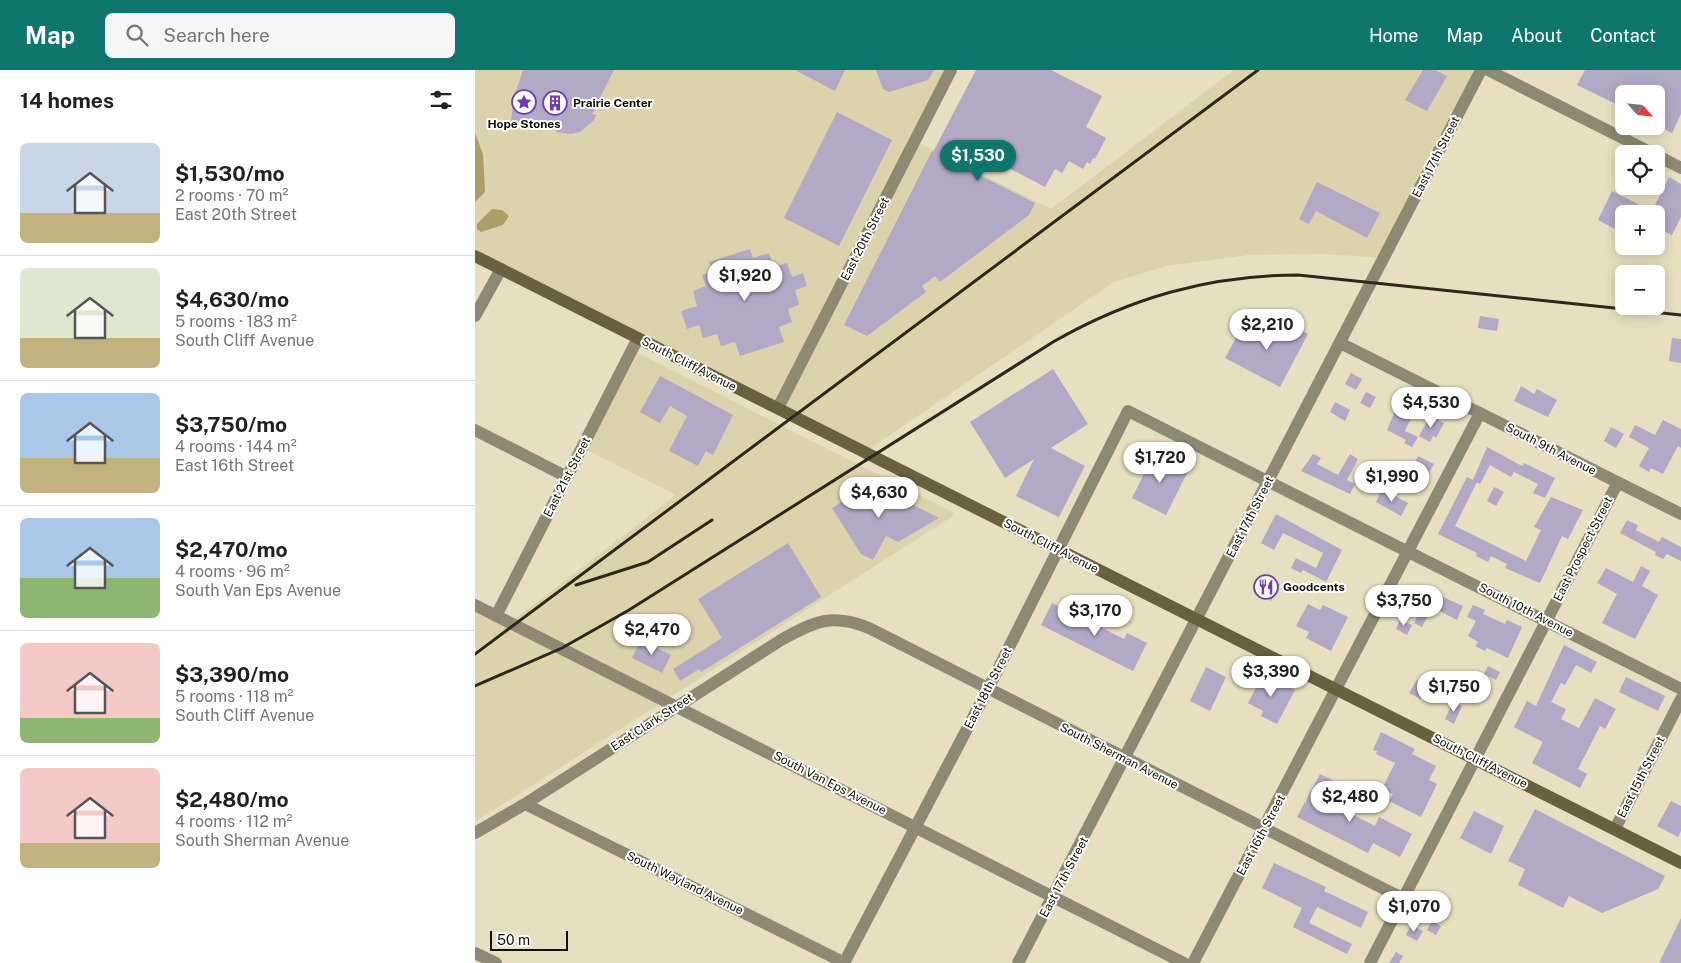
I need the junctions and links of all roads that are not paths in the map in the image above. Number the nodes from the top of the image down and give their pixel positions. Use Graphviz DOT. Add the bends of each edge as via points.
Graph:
graph roads {
  1 [pos="951,70"];
  2 [pos="1481,70"];
  3 [pos="1488,70"];
  4 [pos="1637,145"];
  5 [pos="1665,159"];
  6 [pos="1681,168"];
  7 [pos="475,256"];
  8 [pos="501,269"];
  9 [pos="475,316"];
  10 [pos="638,338"];
  11 [pos="1340,343"];
  12 [pos="778,408"];
  13 [pos="1129,411"];
  14 [pos="1480,413"];
  15 [pos="475,430"];
  16 [pos="567,477"];
  17 [pos="1268,482"];
  18 [pos="1617,482"];
  19 [pos="1681,514"];
  20 [pos="1059,550"];
  21 [pos="1409,552"];
  22 [pos="475,605"];
  23 [pos="496,616"];
  24 [pos="833,618"];
  25 [pos="1197,620"];
  26 [pos="1547,621"];
  27 [pos="988,689"];
  28 [pos="1337,689"];
  29 [pos="1681,689"];
  30 [pos="1681,699"];
  31 [pos="676,706"];
  32 [pos="1126,759"];
  33 [pos="1475,759"];
  34 [pos="525,804"];
  35 [pos="915,826"];
  36 [pos="1264,829"];
  37 [pos="1615,830"];
  38 [pos="475,833"];
  39 [pos="1681,863"];
  40 [pos="1054,896"];
  41 [pos="1404,899"];
  42 [pos="475,953"];
  43 [pos="495,963"];
  44 [pos="844,963"];
  45 [pos="1018,963"];
  46 [pos="1184,963"];
  47 [pos="1193,963"];
  48 [pos="1370,963"];
  1 -- 12 [label="street, East 20th Street"];
  2 -- 11 [label="street, East 17th Street"];
  3 -- 4 [label="street"];
  5 -- 6 [label="street"];
  7 -- 8 [label="main road, South Cliff Avenue"];
  8 -- 9 [label="street"];
  8 -- 10 [label="main road, South Cliff Avenue"];
  10 -- 12 [label="main road, South Cliff Avenue"];
  10 -- 16 [label="street, East 21st Street"];
  11 -- 14 [label="street, South 9th Avenue"];
  11 -- 17 [label="street, East 17th Street"];
  12 -- 20 [label="main road, South Cliff Avenue"];
  13 -- 17 [label="street, South 10th Avenue"];
  13 -- 20 [label="street, East 18th Street"];
  14 -- 18 [label="street, South 9th Avenue"];
  14 -- 21 [label="street, East 16th Street"];
  15 -- 16 [label="street"];
  16 -- 23 [label="street, East 21st Street"];
  17 -- 21 [label="street, South 10th Avenue"];
  17 -- 25 [label="street, East 17th Street"];
  18 -- 19 [label="street, South 9th Avenue"];
  18 -- 26 [label="street, East Prospect Street"];
  20 -- 25 [label="main road, South Cliff Avenue"];
  20 -- 27 [label="street, East 18th Street"];
  21 -- 26 [label="street, South 10th Avenue"];
  21 -- 28 [label="street, East 16th Street"];
  22 -- 23 [label="street, South Van Eps Avenue"];
  23 -- 31 [label="street, South Van Eps Avenue"];
  24 -- 27 [label="street, South Sherman Avenue" via="851,620 869,628"];
  24 -- 31 [label="street, East Clark Street" via="802,628"];
  25 -- 28 [label="main road, South Cliff Avenue"];
  25 -- 32 [label="street, East 17th Street"];
  26 -- 29 [label="street, South 10th Avenue"];
  26 -- 33 [label="street, East Prospect Street"];
  27 -- 32 [label="street, South Sherman Avenue"];
  27 -- 35 [label="street, East 18th Street"];
  28 -- 33 [label="main road, South Cliff Avenue"];
  28 -- 36 [label="street, East 16th Street"];
  30 -- 37 [label="street, East 15th Street"];
  31 -- 34 [label="street, East Clark Street"];
  31 -- 35 [label="street, South Van Eps Avenue"];
  32 -- 36 [label="street, South Sherman Avenue"];
  32 -- 40 [label="street, East 17th Street"];
  33 -- 37 [label="main road, South Cliff Avenue"];
  33 -- 41 [label="street, East Prospect Street"];
  34 -- 38 [label="street, East Clark Street"];
  34 -- 44 [label="street, South Wayland Avenue"];
  35 -- 40 [label="street, South Van Eps Avenue"];
  35 -- 44 [label="street, East 18th Street"];
  36 -- 41 [label="street, South Sherman Avenue"];
  36 -- 47 [label="street, East 16th Street"];
  37 -- 39 [label="main road, South Cliff Avenue"];
  40 -- 45 [label="street, East 17th Street"];
  40 -- 46 [label="street, South Van Eps Avenue"];
  41 -- 48 [label="street, East Prospect Street"];
  42 -- 43 [label="street"];
}
